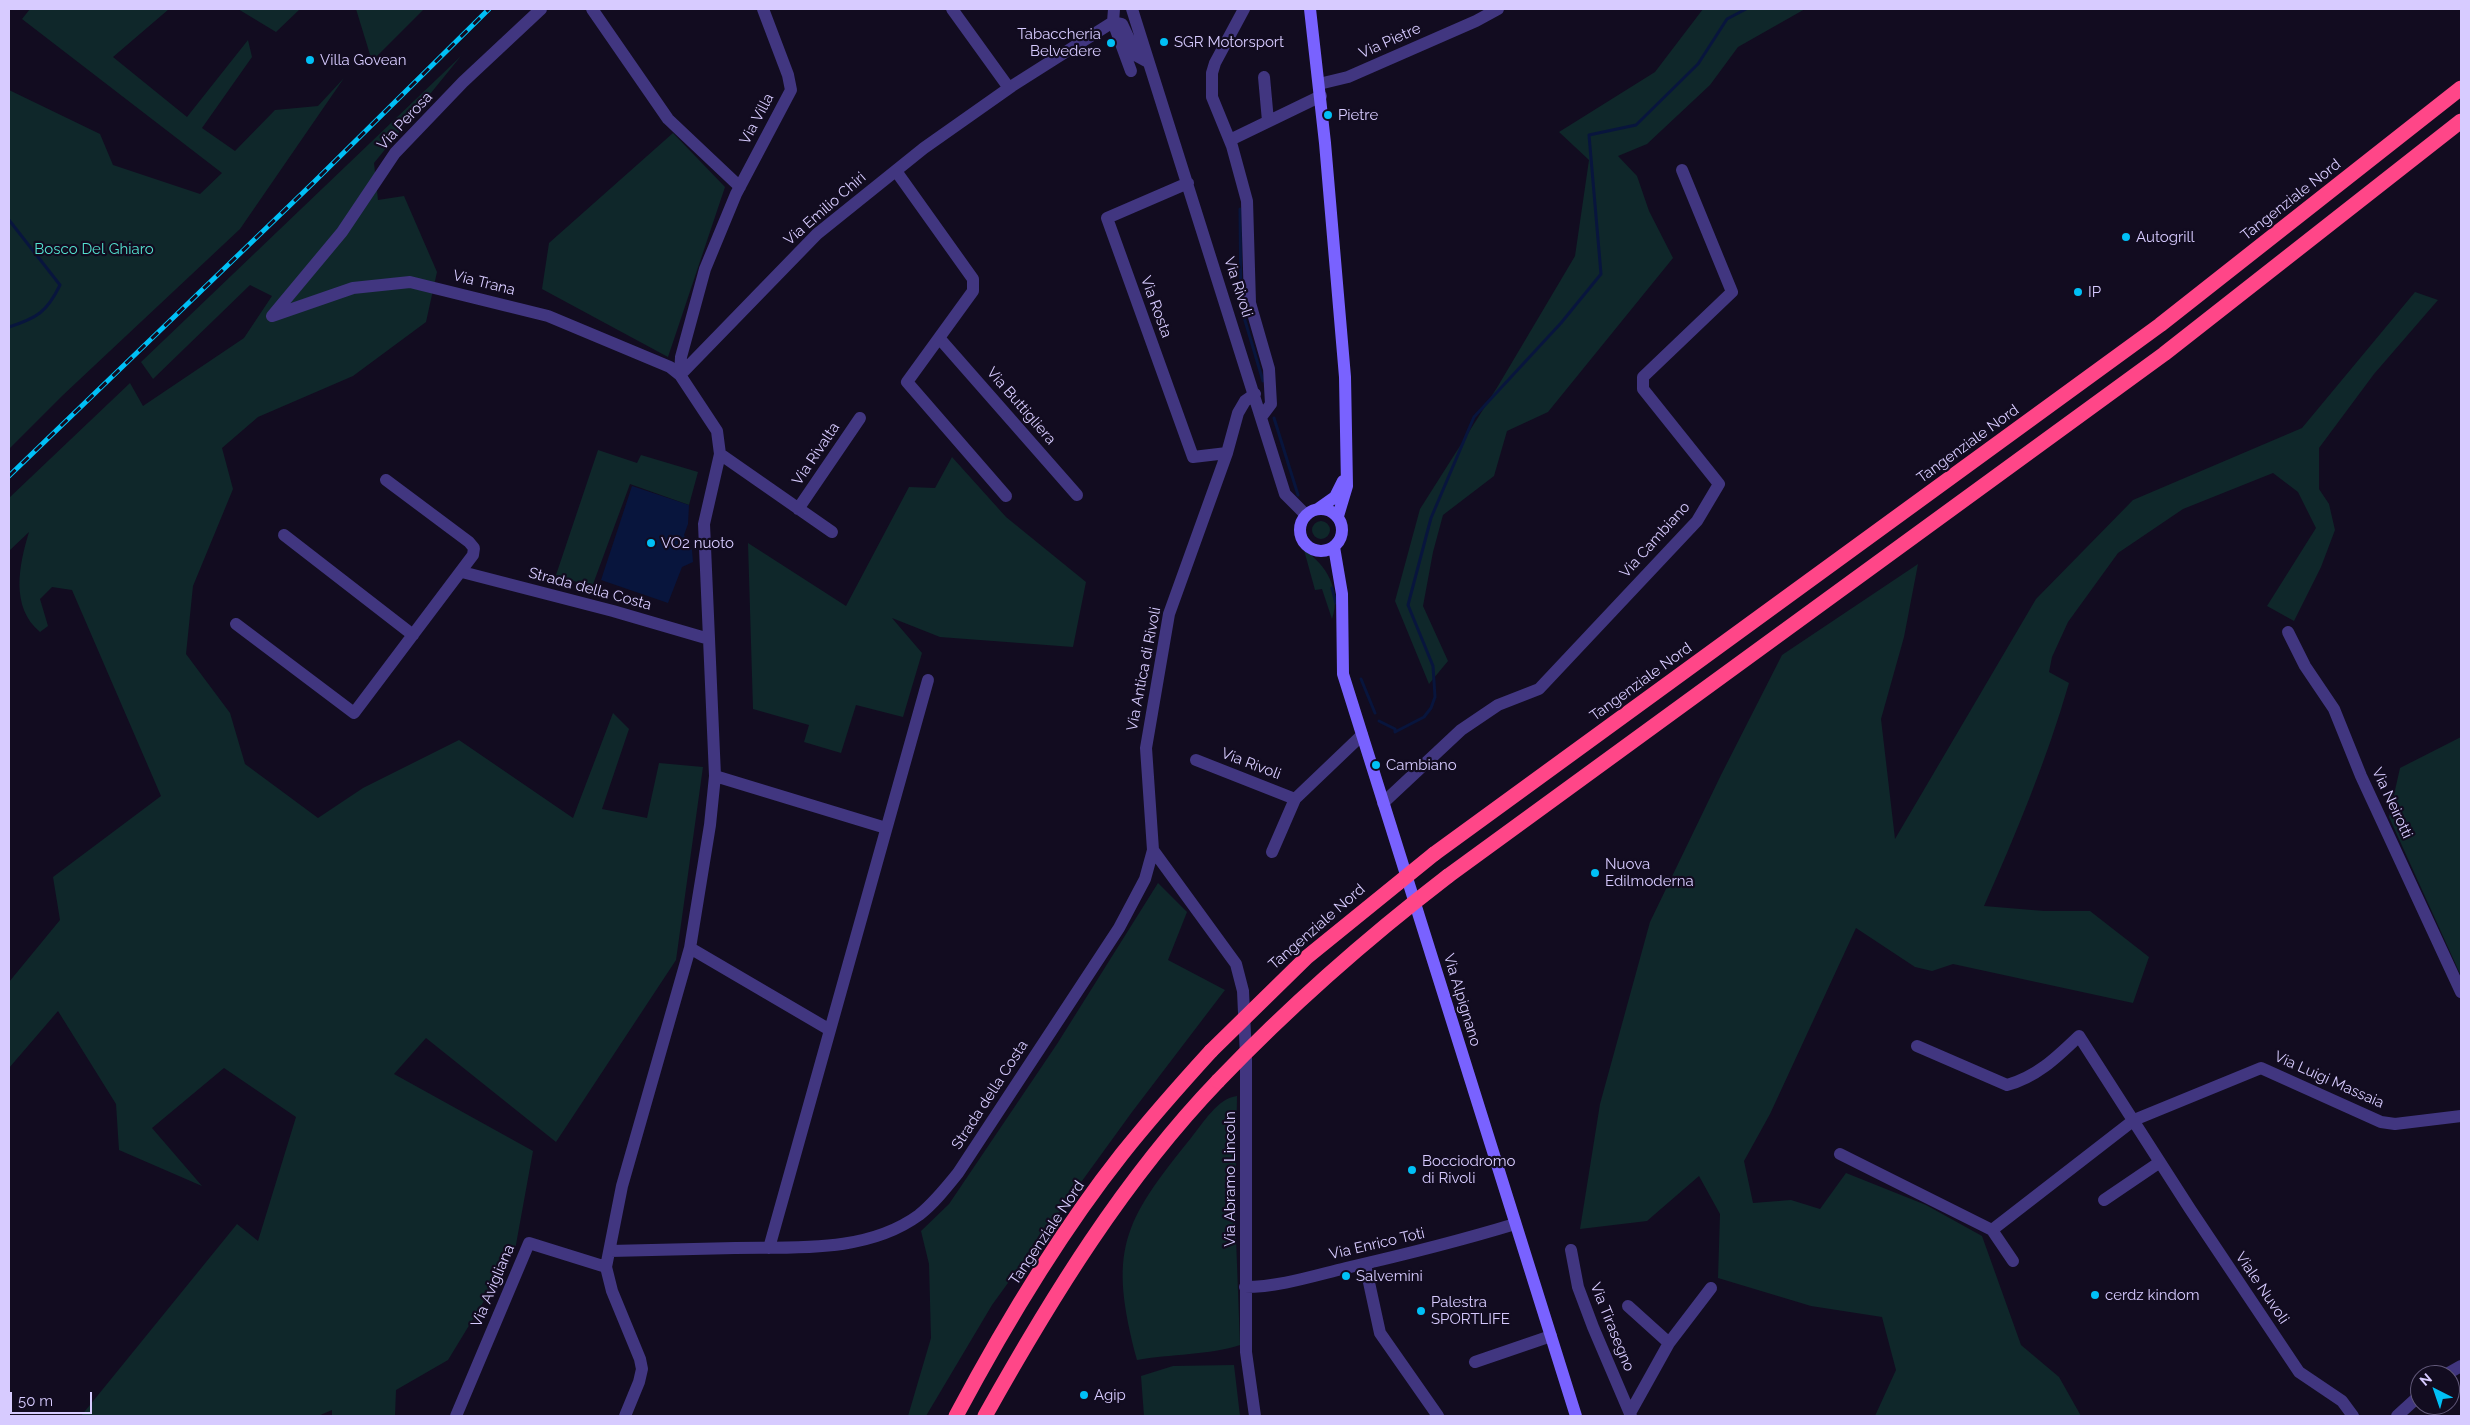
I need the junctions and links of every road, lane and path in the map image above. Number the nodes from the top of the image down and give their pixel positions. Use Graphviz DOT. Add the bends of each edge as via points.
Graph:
graph roads {
  1 [pos="541,9"];
  2 [pos="592,9"];
  3 [pos="763,9"];
  4 [pos="952,9"];
  5 [pos="1114,9"];
  6 [pos="1132,9"];
  7 [pos="1244,9"];
  8 [pos="1310,9"];
  9 [pos="1498,9"];
  10 [pos="1114,22"];
  11 [pos="1148,62"];
  12 [pos="1131,71"];
  13 [pos="1264,77"];
  14 [pos="1009,88"];
  15 [pos="2461,88"];
  16 [pos="1320,90"];
  17 [pos="1268,121"];
  18 [pos="2461,121"];
  19 [pos="1230,140"];
  20 [pos="1682,170"];
  21 [pos="896,171"];
  22 [pos="1188,183"];
  23 [pos="740,186"];
  24 [pos="272,316"];
  25 [pos="940,339"];
  26 [pos="680,375"];
  27 [pos="1255,394"];
  28 [pos="1262,416"];
  29 [pos="860,418"];
  30 [pos="1227,452"];
  31 [pos="720,454"];
  32 [pos="1345,476"];
  33 [pos="386,480"];
  34 [pos="1077,495"];
  35 [pos="1006,496"];
  36 [pos="798,508"];
  37 [pos="1318,509"];
  38 [pos="1306,515"];
  39 [pos="1338,516"];
  40 [pos="832,532"];
  41 [pos="284,535"];
  42 [pos="1334,547"];
  43 [pos="1320,551"];
  44 [pos="462,572"];
  45 [pos="1339,580"];
  46 [pos="236,624"];
  47 [pos="2288,632"];
  48 [pos="413,634"];
  49 [pos="709,639"];
  50 [pos="928,680"];
  51 [pos="1362,735"];
  52 [pos="1196,760"];
  53 [pos="715,776"];
  54 [pos="1295,799"];
  55 [pos="1383,803"];
  56 [pos="886,828"];
  57 [pos="1153,850"];
  58 [pos="1272,852"];
  59 [pos="690,948"];
  60 [pos="2461,992"];
  61 [pos="830,1030"];
  62 [pos="1917,1046"];
  63 [pos="2461,1116"];
  64 [pos="2134,1120"];
  65 [pos="1840,1154"];
  66 [pos="2160,1162"];
  67 [pos="2104,1200"];
  68 [pos="1515,1224"];
  69 [pos="1992,1230"];
  70 [pos="769,1248"];
  71 [pos="610,1250"];
  72 [pos="1571,1250"];
  73 [pos="2014,1261"];
  74 [pos="1365,1264"];
  75 [pos="606,1267"];
  76 [pos="1245,1287"];
  77 [pos="1711,1288"];
  78 [pos="1628,1306"];
  79 [pos="1551,1336"];
  80 [pos="1669,1343"];
  81 [pos="1475,1362"];
  82 [pos="2410,1404"];
  83 [pos="1631,1414"];
  84 [pos="456,1416"];
  85 [pos="625,1416"];
  86 [pos="956,1416"];
  87 [pos="985,1416"];
  88 [pos="1255,1416"];
  89 [pos="1438,1416"];
  90 [pos="1576,1416"];
  91 [pos="2353,1416"];
  92 [pos="2397,1416"];
  1 -- 24 [label="street, Via Perosa" via="394,153 342,232"];
  2 -- 23 [label="street" via="668,119"];
  3 -- 23 [label="street, Via Villa" via="788,75 790,90"];
  4 -- 14 [label="street"];
  5 -- 10 [label="street"];
  6 -- 11 [label="street, Via Rivoli"];
  7 -- 19 [label="street" via="1212,73 1212,98"];
  8 -- 16 [label="street"];
  9 -- 16 [label="street, Via Pietre"];
  10 -- 11 [label="street, Via Rivoli" via="1122,24 1138,56"];
  10 -- 12 [label="street"];
  10 -- 14 [label="street, Via Emilio Chiri"];
  11 -- 22 [label="street, Via Rivoli"];
  13 -- 17 [label="street"];
  14 -- 21 [label="street, Via Emilio Chiri"];
  15 -- 86 [label="highway, Tangenziale Nord, bridge" via="2160,325 1434,854 1307,957 1210,1051 1121,1156 1022,1302"];
  16 -- 17 [label="street"];
  16 -- 32 [label="street" via="1345,377"];
  17 -- 19 [label="street"];
  18 -- 87 [label="highway, bridge" via="2164,354 1448,876 1341,962 1296,1002 1218,1081 1151,1160 1048,1307"];
  19 -- 28 [label="street" via="1247,201 1250,303 1269,369 1271,404"];
  20 -- 55 [label="street, Via Cambiano" via="1732,292 1644,377 1643,389 1719,484 1697,521 1539,689 1498,705 1461,730"];
  21 -- 25 [label="street" via="973,279 973,291"];
  21 -- 26 [label="street, Via Emilio Chiri" via="817,234"];
  22 -- 27 [label="street, Via Rivoli"];
  22 -- 30 [label="street, Via Rosta" via="1107,218 1193,457"];
  23 -- 26 [label="street" via="705,268 681,356"];
  24 -- 26 [label="street, Via Trana" via="353,288 410,282 548,316 670,367"];
  25 -- 34 [label="street, Via Buttigliera"];
  25 -- 35 [label="street" via="907,382"];
  26 -- 31 [label="street" via="717,431"];
  27 -- 28 [label="street, Via Rivoli"];
  27 -- 30 [label="street, Via Antica di Rivoli" via="1245,401 1238,413"];
  28 -- 38 [label="street, Via Rivoli" via="1285,494"];
  29 -- 36 [label="street, Via Rivalta"];
  30 -- 57 [label="street, Via Antica di Rivoli" via="1169,614 1146,748"];
  31 -- 36 [label="street, Via Rivalta"];
  31 -- 49 [label="street" via="704,524"];
  32 -- 37 [label="street" via="1334,497"];
  32 -- 39 [label="street" via="1345,495"];
  33 -- 44 [label="street" via="474,548"];
  36 -- 40 [label="street, Via Rivalta"];
  37 -- 38 [label="street"];
  37 -- 39 [label="street"];
  38 -- 43 [label="street" via="1300,528 1303,541"];
  39 -- 42 [label="street" via="1343,529"];
  41 -- 48 [label="street"];
  42 -- 43 [label="street"];
  42 -- 45 [label="street"];
  43 -- 45 [label="street"];
  44 -- 48 [label="street"];
  44 -- 49 [label="street, Strada della Costa"];
  45 -- 51 [label="street, Via Alpignano" via="1343,608 1344,674"];
  46 -- 48 [label="street" via="354,713"];
  47 -- 60 [label="street, Via Neirotti" via="2305,666 2334,708 2361,776"];
  49 -- 53 [label="street"];
  50 -- 56 [label="street"];
  51 -- 54 [label="street"];
  51 -- 55 [label="street, Via Alpignano"];
  52 -- 54 [label="street, Via Rivoli"];
  53 -- 56 [label="street"];
  53 -- 59 [label="street"];
  54 -- 58 [label="street"];
  55 -- 68 [label="street, Via Alpignano"];
  56 -- 61 [label="street"];
  57 -- 70 [label="street, Strada della Costa" via="1145,879 1119,928 958,1173 937,1199 918,1216 884,1233 842,1244"];
  57 -- 76 [label="street, Via Abramo Lincoln" via="1236,964 1243,991 1246,1056"];
  59 -- 61 [label="street"];
  59 -- 71 [label="street" via="622,1186"];
  61 -- 70 [label="street"];
  62 -- 64 [label="street, Viale Nuvoli" via="2007,1085 2043,1069 2079,1036"];
  63 -- 64 [label="street, Via Luigi Massaia" via="2395,1124 2382,1122 2261,1068"];
  64 -- 66 [label="street, Viale Nuvoli"];
  64 -- 69 [label="street"];
  65 -- 69 [label="street"];
  66 -- 67 [label="street"];
  66 -- 91 [label="street, Viale Nuvoli" via="2299,1372 2342,1401"];
  68 -- 74 [label="street, Via Enrico Toti" via="1458,1242"];
  68 -- 79 [label="street, Via Alpignano"];
  69 -- 73 [label="street"];
  70 -- 71 [label="street, Strada della Costa"];
  71 -- 75 [label="street"];
  72 -- 83 [label="street, Via Tirasegno" via="1578,1287"];
  74 -- 76 [label="street, Via Enrico Toti" via="1266,1286"];
  74 -- 89 [label="street" via="1380,1333"];
  75 -- 84 [label="street, Via Avigliana" via="529,1243"];
  75 -- 85 [label="street" via="642,1369"];
  76 -- 88 [label="street, Via Abramo Lincoln" via="1246,1352"];
  77 -- 80 [label="street, Via Tirasegno"];
  78 -- 80 [label="street, Via Tirasegno"];
  79 -- 81 [label="street"];
  79 -- 90 [label="street, Via Alpignano"];
  80 -- 83 [label="street, Via Tirasegno"];
  82 -- 92 [label="street"];
}
